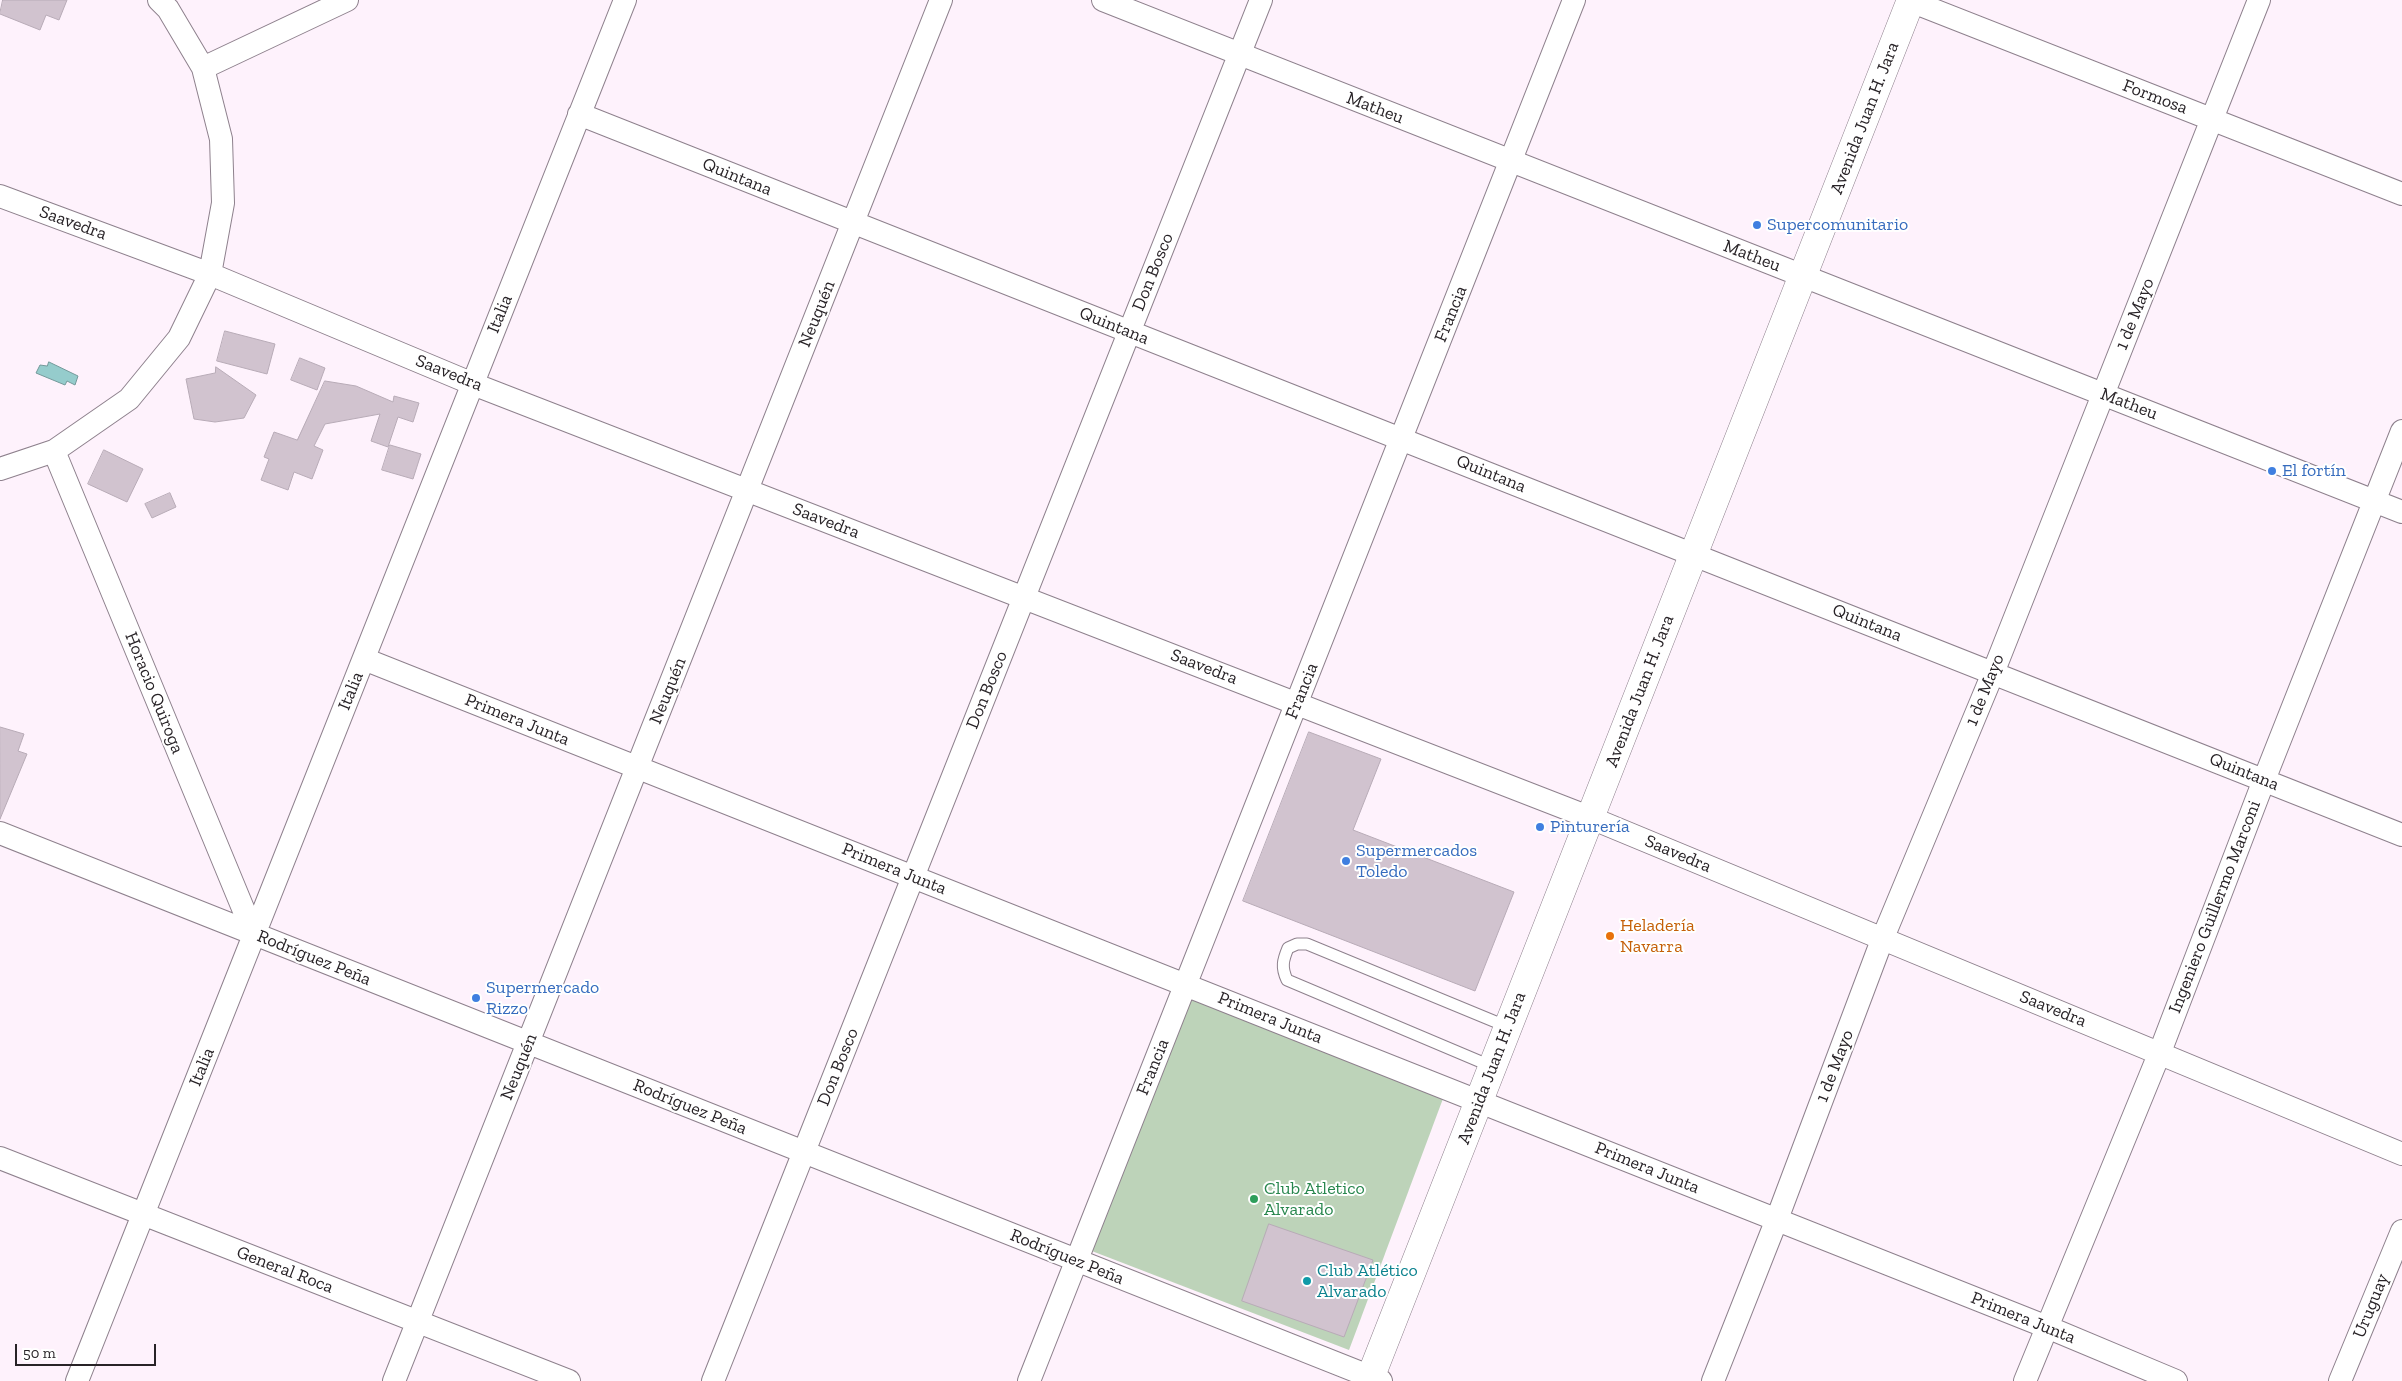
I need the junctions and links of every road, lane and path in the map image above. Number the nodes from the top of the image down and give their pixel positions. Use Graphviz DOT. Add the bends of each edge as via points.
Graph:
graph roads {
  1 [pos="160,0"];
  2 [pos="347,0"];
  3 [pos="625,0"];
  4 [pos="941,0"];
  5 [pos="1103,0"];
  6 [pos="1261,0"];
  7 [pos="1574,0"];
  8 [pos="1910,0"];
  9 [pos="2259,0"];
  10 [pos="1240,54"];
  11 [pos="202,68"];
  12 [pos="580,114"];
  13 [pos="2212,119"];
  14 [pos="1511,161"];
  15 [pos="2402,194"];
  16 [pos="0,196"];
  17 [pos="853,222"];
  18 [pos="210,274"];
  19 [pos="1803,276"];
  20 [pos="1130,332"];
  21 [pos="473,384"];
  22 [pos="2103,394"];
  23 [pos="2402,432"];
  24 [pos="1401,439"];
  25 [pos="54,451"];
  26 [pos="0,468"];
  27 [pos="747,490"];
  28 [pos="2374,501"];
  29 [pos="2402,512"];
  30 [pos="1694,554"];
  31 [pos="1024,597"];
  32 [pos="364,659"];
  33 [pos="1993,673"];
  34 [pos="1297,703"];
  35 [pos="637,768"];
  36 [pos="2264,780"];
  37 [pos="1591,818"];
  38 [pos="0,833"];
  39 [pos="2402,835"];
  40 [pos="913,877"];
  41 [pos="254,935"];
  42 [pos="1882,940"];
  43 [pos="1186,985"];
  44 [pos="1508,1027"];
  45 [pos="528,1043"];
  46 [pos="2160,1052"];
  47 [pos="1492,1067"];
  48 [pos="1479,1101"];
  49 [pos="804,1152"];
  50 [pos="2402,1154"];
  51 [pos="0,1158"];
  52 [pos="144,1214"];
  53 [pos="1777,1219"];
  54 [pos="2402,1230"];
  55 [pos="1077,1260"];
  56 [pos="418,1322"];
  57 [pos="2047,1327"];
  58 [pos="1374,1380"];
  59 [pos="77,1381"];
  60 [pos="394,1381"];
  61 [pos="569,1381"];
  62 [pos="713,1381"];
  63 [pos="1029,1381"];
  64 [pos="1713,1381"];
  65 [pos="2026,1381"];
  66 [pos="2176,1381"];
  67 [pos="2340,1381"];
  1 -- 11 [label="street"];
  2 -- 11 [label="street"];
  3 -- 12 [label="street, Italia"];
  4 -- 17 [label="street, Neuquén"];
  5 -- 10 [label="street, Matheu"];
  6 -- 10 [label="street, Don Bosco"];
  7 -- 14 [label="street, Francia"];
  8 -- 13 [label="street, Formosa"];
  8 -- 19 [label="main road, Avenida Juan H. Jara"];
  9 -- 13 [label="street, 1 de Mayo"];
  10 -- 14 [label="street, Matheu"];
  10 -- 20 [label="street, Don Bosco"];
  11 -- 18 [label="street" via="221,139 223,203"];
  12 -- 17 [label="street, Quintana"];
  12 -- 21 [label="street, Italia"];
  13 -- 15 [label="street, Formosa"];
  13 -- 22 [label="street, 1 de Mayo"];
  14 -- 19 [label="street, Matheu"];
  14 -- 24 [label="street, Francia"];
  16 -- 18 [label="street, Saavedra"];
  17 -- 20 [label="street, Quintana"];
  17 -- 27 [label="street, Neuquén"];
  18 -- 21 [label="street, Saavedra"];
  18 -- 25 [label="street" via="179,338 129,399"];
  19 -- 22 [label="street, Matheu"];
  19 -- 30 [label="main road, Avenida Juan H. Jara"];
  20 -- 24 [label="street, Quintana"];
  20 -- 31 [label="street, Don Bosco"];
  21 -- 27 [label="street, Saavedra"];
  21 -- 32 [label="street, Italia"];
  22 -- 28 [label="street, Matheu"];
  22 -- 33 [label="street, 1 de Mayo"];
  23 -- 28 [label="street, Ingeniero Guillermo Marconi"];
  24 -- 30 [label="street, Quintana"];
  24 -- 34 [label="street, Francia"];
  25 -- 26 [label="street"];
  25 -- 41 [label="street, Horacio Quiroga"];
  27 -- 31 [label="street, Saavedra"];
  27 -- 35 [label="street, Neuquén"];
  28 -- 29 [label="street, Matheu"];
  28 -- 36 [label="street, Ingeniero Guillermo Marconi"];
  30 -- 33 [label="street, Quintana"];
  30 -- 37 [label="main road, Avenida Juan H. Jara"];
  31 -- 34 [label="street, Saavedra"];
  31 -- 40 [label="street, Don Bosco"];
  32 -- 35 [label="street, Primera Junta"];
  32 -- 41 [label="street, Italia"];
  33 -- 36 [label="street, Quintana"];
  33 -- 42 [label="street, 1 de Mayo"];
  34 -- 37 [label="street, Saavedra"];
  34 -- 43 [label="street, Francia"];
  35 -- 40 [label="street, Primera Junta"];
  35 -- 45 [label="street, Neuquén"];
  36 -- 39 [label="street, Quintana"];
  36 -- 46 [label="street, Ingeniero Guillermo Marconi"];
  37 -- 42 [label="street, Saavedra"];
  37 -- 44 [label="main road, Avenida Juan H. Jara"];
  38 -- 41 [label="street, Rodríguez Peña"];
  40 -- 43 [label="street, Primera Junta"];
  40 -- 49 [label="street, Don Bosco"];
  41 -- 45 [label="street, Rodríguez Peña"];
  41 -- 52 [label="street, Italia"];
  42 -- 46 [label="street, Saavedra"];
  42 -- 53 [label="street, 1 de Mayo"];
  43 -- 48 [label="street, Primera Junta"];
  43 -- 55 [label="street, Francia"];
  44 -- 47 [label="main road, Avenida Juan H. Jara"];
  44 -- 47 [label="lane" via="1307,944 1288,948 1282,962 1287,980"];
  45 -- 49 [label="street, Rodríguez Peña"];
  45 -- 56 [label="street, Neuquén"];
  46 -- 50 [label="street, Saavedra"];
  46 -- 57 [label="street, Ingeniero Guillermo Marconi"];
  47 -- 48 [label="main road, Avenida Juan H. Jara"];
  48 -- 53 [label="street, Primera Junta"];
  48 -- 58 [label="main road, Avenida Juan H. Jara"];
  49 -- 55 [label="street, Rodríguez Peña"];
  49 -- 62 [label="street, Don Bosco"];
  51 -- 52 [label="street, General Roca"];
  52 -- 56 [label="street, General Roca"];
  52 -- 59 [label="street, Italia"];
  53 -- 57 [label="street, Primera Junta"];
  53 -- 64 [label="street, 1 de Mayo"];
  54 -- 67 [label="street, Uruguay"];
  55 -- 58 [label="street, Rodríguez Peña"];
  55 -- 63 [label="street, Francia"];
  56 -- 60 [label="street, Neuquén"];
  56 -- 61 [label="street, General Roca"];
  57 -- 65 [label="street, Ingeniero Guillermo Marconi"];
  57 -- 66 [label="street, Primera Junta"];
}
